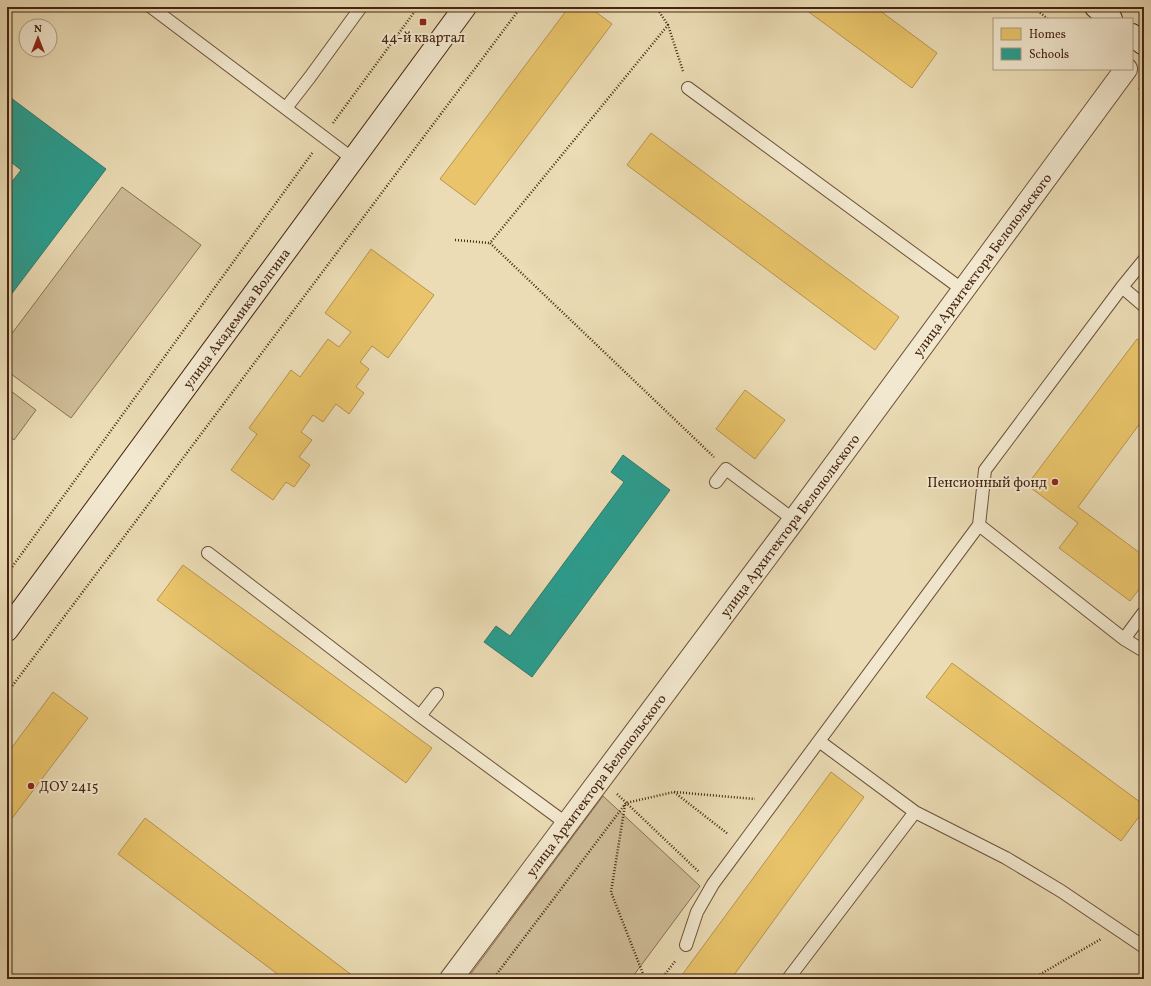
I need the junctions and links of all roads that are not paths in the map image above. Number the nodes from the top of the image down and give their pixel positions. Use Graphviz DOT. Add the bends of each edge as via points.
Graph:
graph roads {
  1 [pos="151,7"];
  2 [pos="361,7"];
  3 [pos="465,7"];
  4 [pos="1096,7"];
  5 [pos="1110,18"];
  6 [pos="1125,70"];
  7 [pos="688,88"];
  8 [pos="286,108"];
  9 [pos="353,159"];
  10 [pos="1144,260"];
  11 [pos="1122,287"];
  12 [pos="963,290"];
  13 [pos="1144,306"];
  14 [pos="716,482"];
  15 [pos="794,520"];
  16 [pos="979,524"];
  17 [pos="208,553"];
  18 [pos="1144,612"];
  19 [pos="7,630"];
  20 [pos="1124,639"];
  21 [pos="1144,651"];
  22 [pos="437,694"];
  23 [pos="420,716"];
  24 [pos="819,741"];
  25 [pos="915,812"];
  26 [pos="567,824"];
  27 [pos="686,945"];
  28 [pos="1144,947"];
  29 [pos="451,979"];
  30 [pos="788,979"];
  1 -- 8 [label="lane"];
  2 -- 8 [label="lane"];
  3 -- 9 [label="street, улица Академика Волгина"];
  4 -- 5 [label="street"];
  6 -- 12 [label="street, улица Архитектора Белопольского"];
  7 -- 12 [label="lane"];
  8 -- 9 [label="lane"];
  9 -- 19 [label="street, улица Академика Волгина"];
  10 -- 11 [label="lane"];
  11 -- 13 [label="lane"];
  11 -- 16 [label="lane" via="985,470"];
  12 -- 15 [label="street, улица Архитектора Белопольского"];
  14 -- 15 [label="lane" via="726,469"];
  15 -- 26 [label="street, улица Архитектора Белопольского"];
  16 -- 20 [label="lane"];
  16 -- 24 [label="lane"];
  17 -- 23 [label="lane"];
  18 -- 20 [label="lane"];
  20 -- 21 [label="lane"];
  22 -- 23 [label="lane"];
  23 -- 26 [label="lane"];
  24 -- 25 [label="lane"];
  24 -- 27 [label="lane" via="713,884 697,912"];
  25 -- 28 [label="lane" via="1006,858"];
  25 -- 30 [label="lane"];
  26 -- 29 [label="street, улица Архитектора Белопольского"];
}
